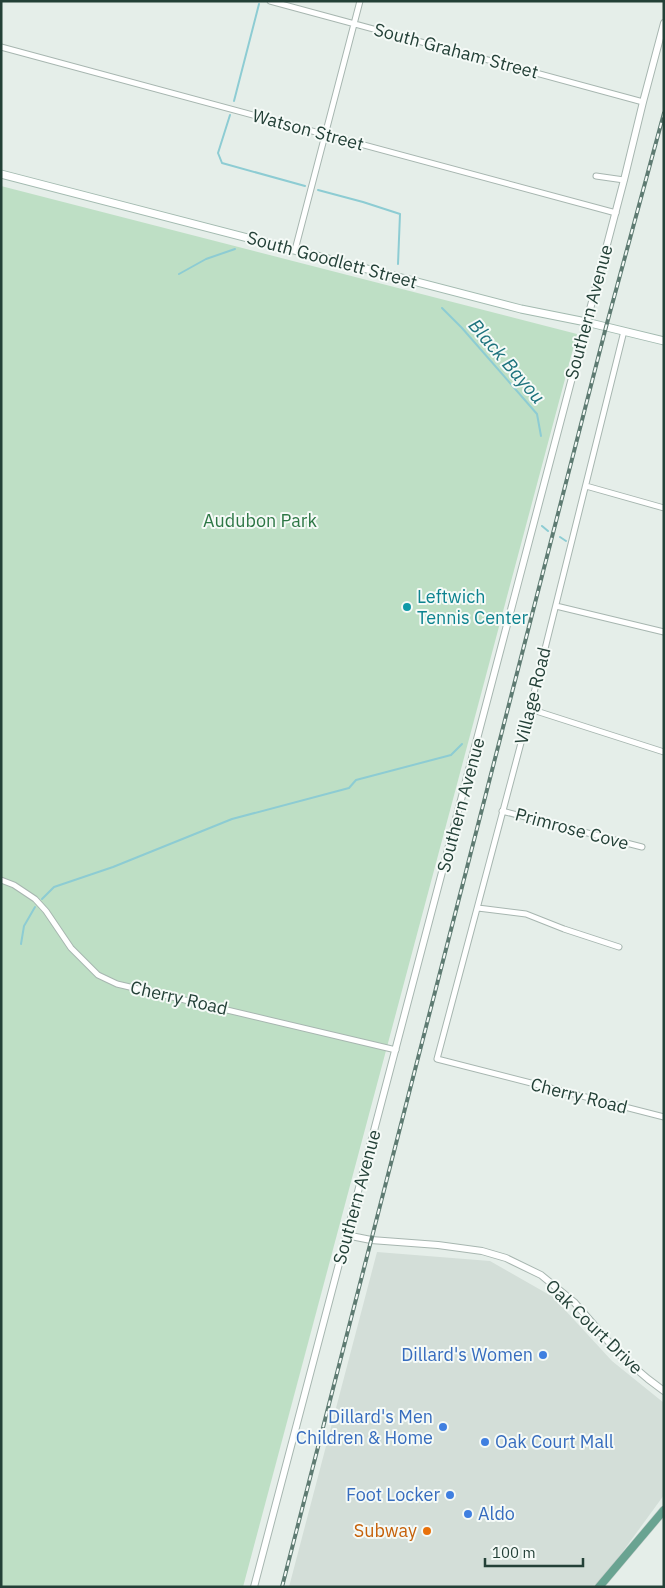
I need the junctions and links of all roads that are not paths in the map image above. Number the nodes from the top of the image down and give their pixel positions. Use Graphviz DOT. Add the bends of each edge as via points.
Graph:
graph roads {
  1 [pos="270,1"];
  2 [pos="360,1"];
  3 [pos="664,23"];
  4 [pos="354,24"];
  5 [pos="1,47"];
  6 [pos="643,102"];
  7 [pos="324,135"];
  8 [pos="1,174"];
  9 [pos="596,176"];
  10 [pos="624,180"];
  11 [pos="616,213"];
  12 [pos="295,250"];
  13 [pos="586,322"];
  14 [pos="624,331"];
  15 [pos="664,341"];
  16 [pos="586,486"];
  17 [pos="664,508"];
  18 [pos="556,606"];
  19 [pos="664,632"];
  20 [pos="530,710"];
  21 [pos="664,752"];
  22 [pos="502,810"];
  23 [pos="642,848"];
  24 [pos="1,880"];
  25 [pos="478,908"];
  26 [pos="619,947"];
  27 [pos="396,1050"];
  28 [pos="436,1060"];
  29 [pos="664,1117"];
  30 [pos="346,1235"];
  31 [pos="664,1391"];
  32 [pos="664,1510"];
  33 [pos="254,1587"];
  34 [pos="599,1587"];
  1 -- 4 [label="street, South Graham Street"];
  2 -- 4 [label="street"];
  3 -- 6 [label="street, Southern Avenue"];
  4 -- 6 [label="street, South Graham Street"];
  4 -- 7 [label="street"];
  5 -- 7 [label="street, Watson Street"];
  6 -- 10 [label="street, Southern Avenue"];
  7 -- 11 [label="street, Watson Street"];
  7 -- 12 [label="street"];
  8 -- 12 [label="main road, South Goodlett Street"];
  9 -- 10 [label="street"];
  10 -- 11 [label="street, Southern Avenue"];
  11 -- 13 [label="street, Southern Avenue"];
  12 -- 13 [label="main road, South Goodlett Street" via="521,310"];
  13 -- 14 [label="main road, South Goodlett Street"];
  13 -- 27 [label="street, Southern Avenue"];
  14 -- 15 [label="main road, South Goodlett Street"];
  14 -- 16 [label="street, Village Road"];
  16 -- 17 [label="street"];
  16 -- 18 [label="street, Village Road"];
  18 -- 19 [label="street"];
  18 -- 20 [label="street, Village Road"];
  20 -- 21 [label="street"];
  20 -- 22 [label="street, Village Road"];
  22 -- 23 [label="street, Primrose Cove"];
  22 -- 25 [label="street, Village Road"];
  24 -- 27 [label="street, Cherry Road" via="35,899 71,948 98,976 117,984"];
  25 -- 26 [label="street" via="526,914"];
  25 -- 28 [label="street, Village Road"];
  27 -- 30 [label="street, Southern Avenue"];
  28 -- 29 [label="street, Cherry Road"];
  30 -- 31 [label="street, Oak Court Drive" via="482,1251 506,1258 540,1275 574,1302 621,1356"];
  30 -- 33 [label="street, Southern Avenue"];
  32 -- 34 [label="main road"];
}
